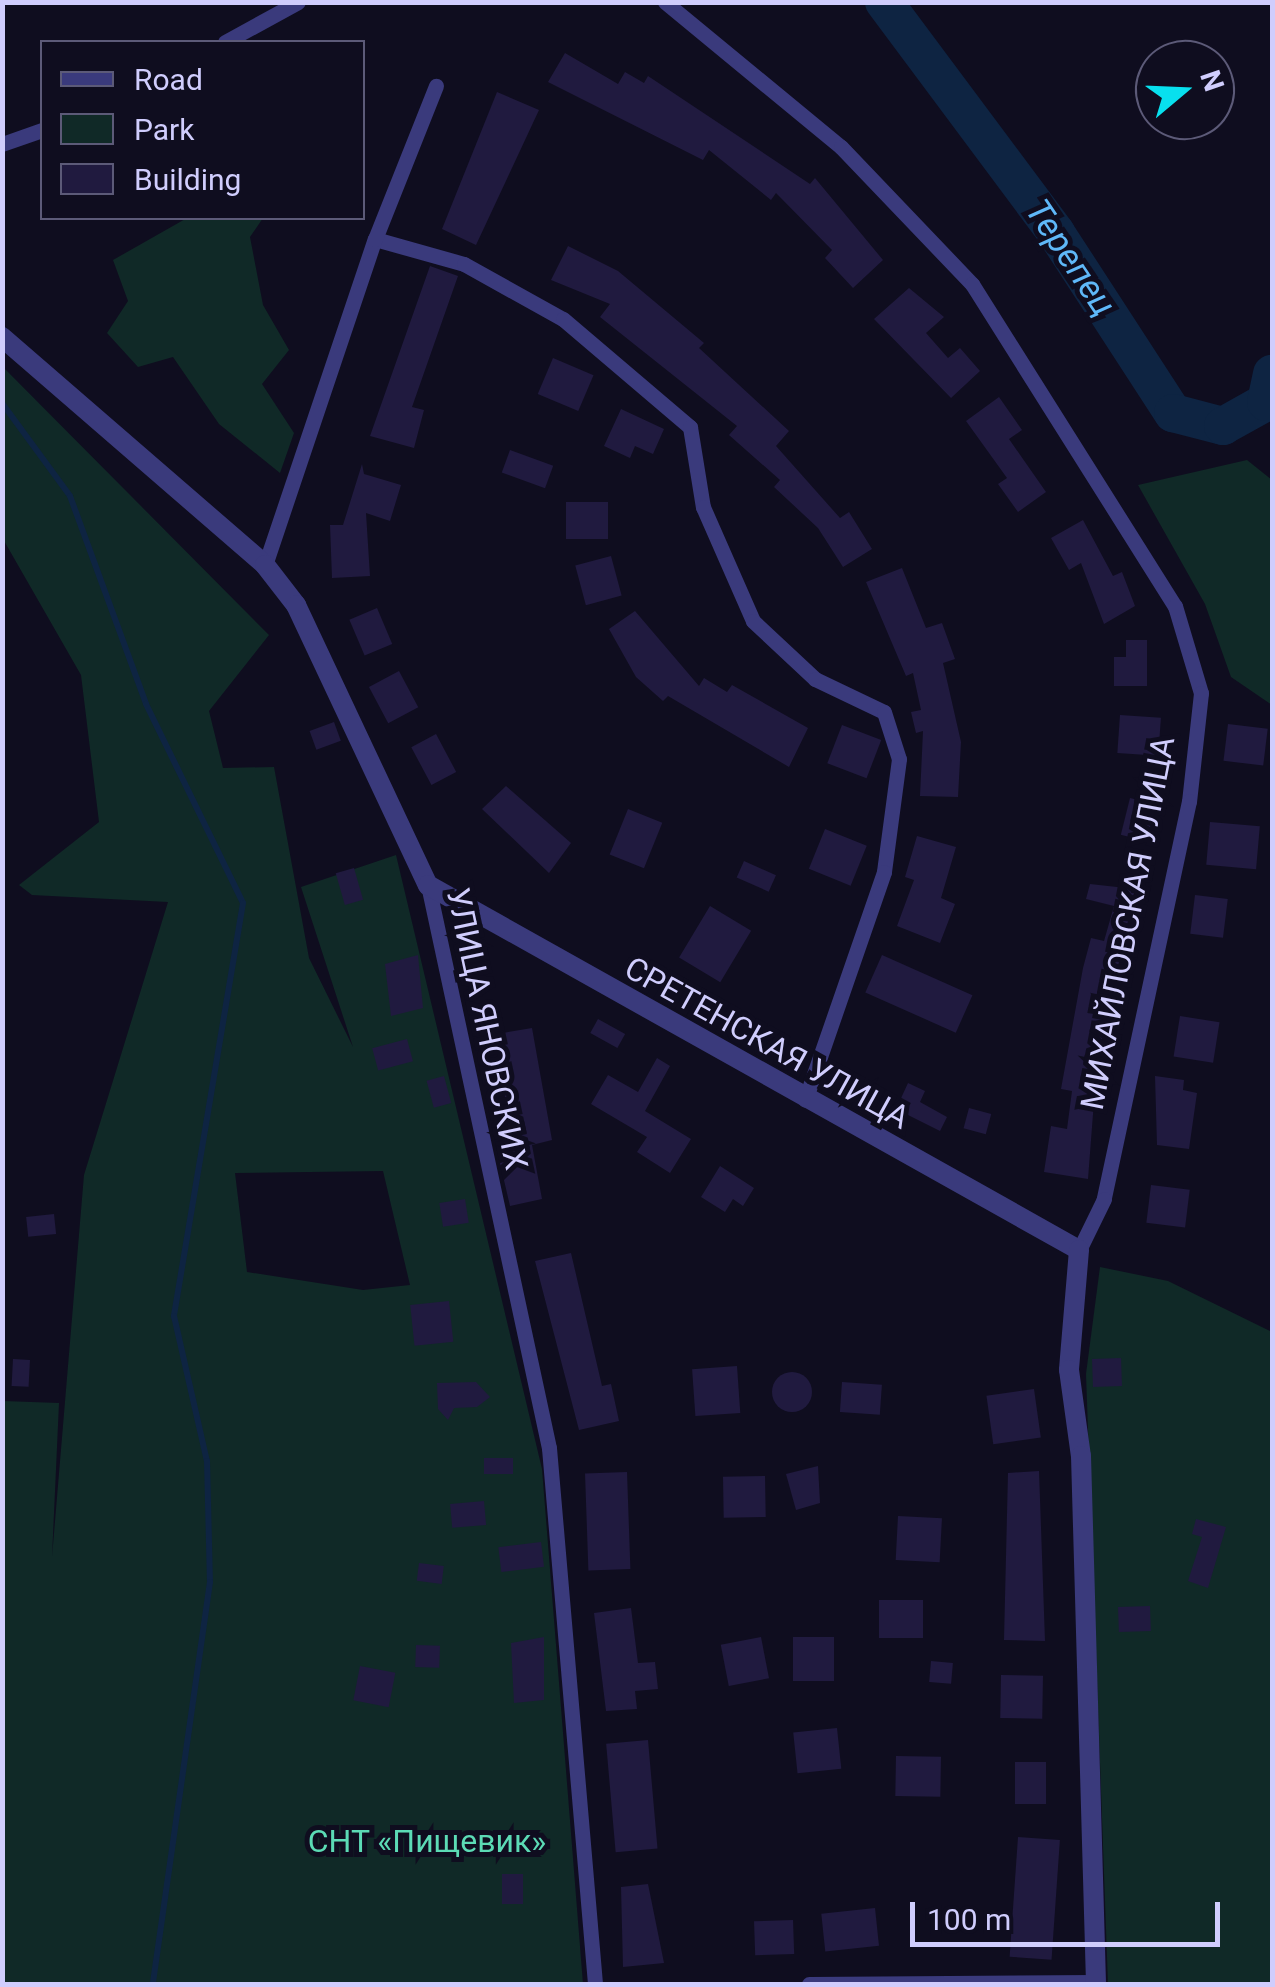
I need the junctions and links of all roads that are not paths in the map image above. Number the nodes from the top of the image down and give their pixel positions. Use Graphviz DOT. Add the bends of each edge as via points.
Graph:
graph roads {
  1 [pos="298,2"];
  2 [pos="665,2"];
  3 [pos="228,40"];
  4 [pos="436,86"];
  5 [pos="40,131"];
  6 [pos="2,144"];
  7 [pos="375,239"];
  8 [pos="2,337"];
  9 [pos="265,566"];
  10 [pos="428,885"];
  11 [pos="804,1100"];
  12 [pos="1079,1250"];
  13 [pos="1096,1983"];
  14 [pos="595,1984"];
  15 [pos="809,1984"];
  1 -- 3 [label="street"];
  2 -- 12 [label="street, МИХАЙЛОВСКАЯ УЛИЦА" via="841,147 972,284 1175,606 1201,692 1189,801 1104,1199"];
  4 -- 7 [label="street"];
  5 -- 6 [label="street"];
  7 -- 9 [label="street"];
  7 -- 11 [label="street" via="464,264 563,319 690,427 703,507 752,621 815,680 884,712 899,759 884,872"];
  8 -- 9 [label="street, УЛИЦА ЯНОВСКИХ"];
  9 -- 10 [label="street, УЛИЦА ЯНОВСКИХ" via="296,605"];
  10 -- 11 [label="street, СРЕТЕНСКАЯ УЛИЦА"];
  10 -- 14 [label="street, УЛИЦА ЯНОВСКИХ" via="549,1448"];
  11 -- 12 [label="street, СРЕТЕНСКАЯ УЛИЦА"];
  12 -- 13 [label="street, МИХАЙЛОВСКАЯ УЛИЦА" via="1069,1370 1081,1456"];
  13 -- 15 [label="street"];
}
